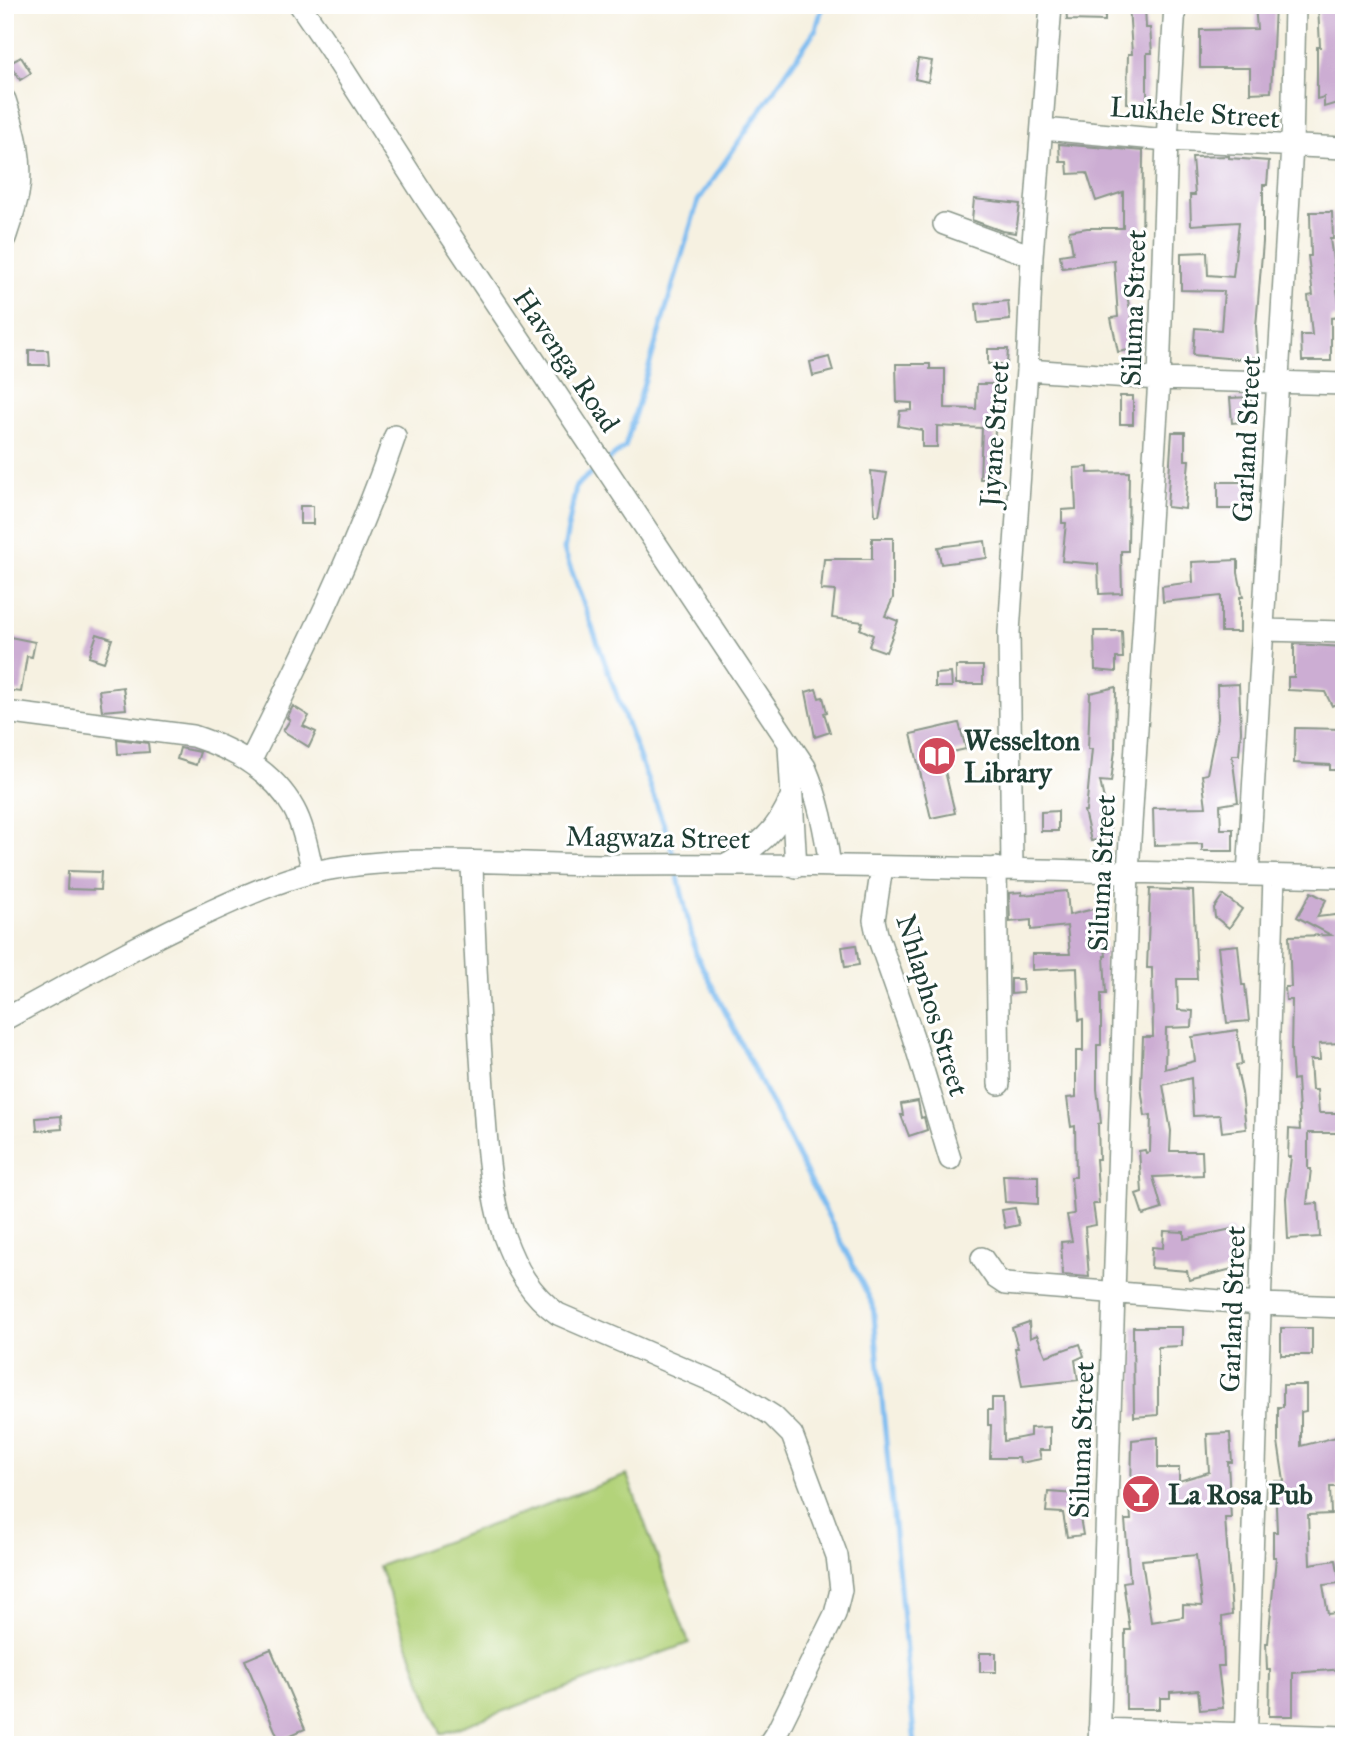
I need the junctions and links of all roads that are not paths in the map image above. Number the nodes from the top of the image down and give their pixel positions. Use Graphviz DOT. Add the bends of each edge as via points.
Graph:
graph roads {
  1 [pos="300,5"];
  2 [pos="1051,5"];
  3 [pos="1175,5"];
  4 [pos="1295,5"];
  5 [pos="5,100"];
  6 [pos="1043,129"];
  7 [pos="1167,140"];
  8 [pos="1292,146"];
  9 [pos="1344,148"];
  10 [pos="944,224"];
  11 [pos="5,237"];
  12 [pos="1032,256"];
  13 [pos="1027,370"];
  14 [pos="1159,379"];
  15 [pos="1278,381"];
  16 [pos="1344,384"];
  17 [pos="395,436"];
  18 [pos="1264,629"];
  19 [pos="1344,632"];
  20 [pos="5,712"];
  21 [pos="789,746"];
  22 [pos="250,762"];
  23 [pos="793,792"];
  24 [pos="472,863"];
  25 [pos="727,865"];
  26 [pos="830,866"];
  27 [pos="796,867"];
  28 [pos="882,867"];
  29 [pos="1004,868"];
  30 [pos="313,872"];
  31 [pos="1128,872"];
  32 [pos="1248,875"];
  33 [pos="1274,876"];
  34 [pos="1344,877"];
  35 [pos="5,1018"];
  36 [pos="999,1084"];
  37 [pos="950,1158"];
  38 [pos="982,1258"];
  39 [pos="1114,1293"];
  40 [pos="1260,1304"];
  41 [pos="1344,1307"];
  42 [pos="1099,1737"];
  43 [pos="1344,1738"];
  44 [pos="1246,1739"];
  45 [pos="768,1745"];
  1 -- 21 [label="street, Havenga Road"];
  2 -- 6 [label="street, Jiyane Street"];
  3 -- 7 [label="street, Siluma Street"];
  4 -- 8 [label="street, Garland Street"];
  5 -- 11 [label="street" via="20,174"];
  6 -- 7 [label="street, Lukhele Street"];
  6 -- 12 [label="street, Jiyane Street"];
  7 -- 8 [label="street, Lukhele Street"];
  7 -- 14 [label="street, Siluma Street"];
  8 -- 9 [label="street, Lukhele Street"];
  8 -- 15 [label="street, Garland Street"];
  10 -- 12 [label="street"];
  12 -- 13 [label="street, Jiyane Street"];
  13 -- 14 [label="street"];
  13 -- 29 [label="street, Jiyane Street" via="1009,632"];
  14 -- 15 [label="street"];
  14 -- 31 [label="street, Siluma Street"];
  15 -- 16 [label="street"];
  15 -- 18 [label="street, Garland Street"];
  17 -- 22 [label="street" via="349,555"];
  18 -- 19 [label="street"];
  18 -- 32 [label="street, Garland Street"];
  20 -- 22 [label="street" via="193,736"];
  21 -- 23 [label="street, Havenga Road"];
  21 -- 26 [label="street, Havenga Road" via="816,792"];
  22 -- 30 [label="street" via="270,777 295,810"];
  23 -- 25 [label="street" via="768,836"];
  23 -- 27 [label="street, Havenga Road"];
  24 -- 25 [label="street, Magwaza Street"];
  24 -- 30 [label="street, Magwaza Street" via="415,862"];
  24 -- 45 [label="street" via="486,1136 497,1210 525,1281 538,1300 558,1314 729,1388 785,1425 837,1556 841,1590 835,1614"];
  25 -- 27 [label="street, Magwaza Street"];
  26 -- 27 [label="street, Magwaza Street"];
  26 -- 28 [label="street, Magwaza Street"];
  28 -- 29 [label="street, Magwaza Street"];
  28 -- 37 [label="street, Nhlaphos Street" via="874,920 877,934"];
  29 -- 31 [label="street, Magwaza Street"];
  29 -- 36 [label="street, Jiyane Street"];
  30 -- 35 [label="street, Magwaza Street" via="265,887 166,932"];
  31 -- 32 [label="street, Magwaza Street"];
  31 -- 39 [label="street, Siluma Street"];
  32 -- 33 [label="street, Magwaza Street"];
  33 -- 34 [label="street, Magwaza Street"];
  33 -- 40 [label="street, Garland Street"];
  38 -- 39 [label="street" via="1005,1284"];
  39 -- 40 [label="street"];
  39 -- 42 [label="street, Siluma Street"];
  40 -- 41 [label="street"];
  40 -- 44 [label="street, Garland Street"];
  42 -- 44 [label="street"];
  43 -- 44 [label="street"];
}
